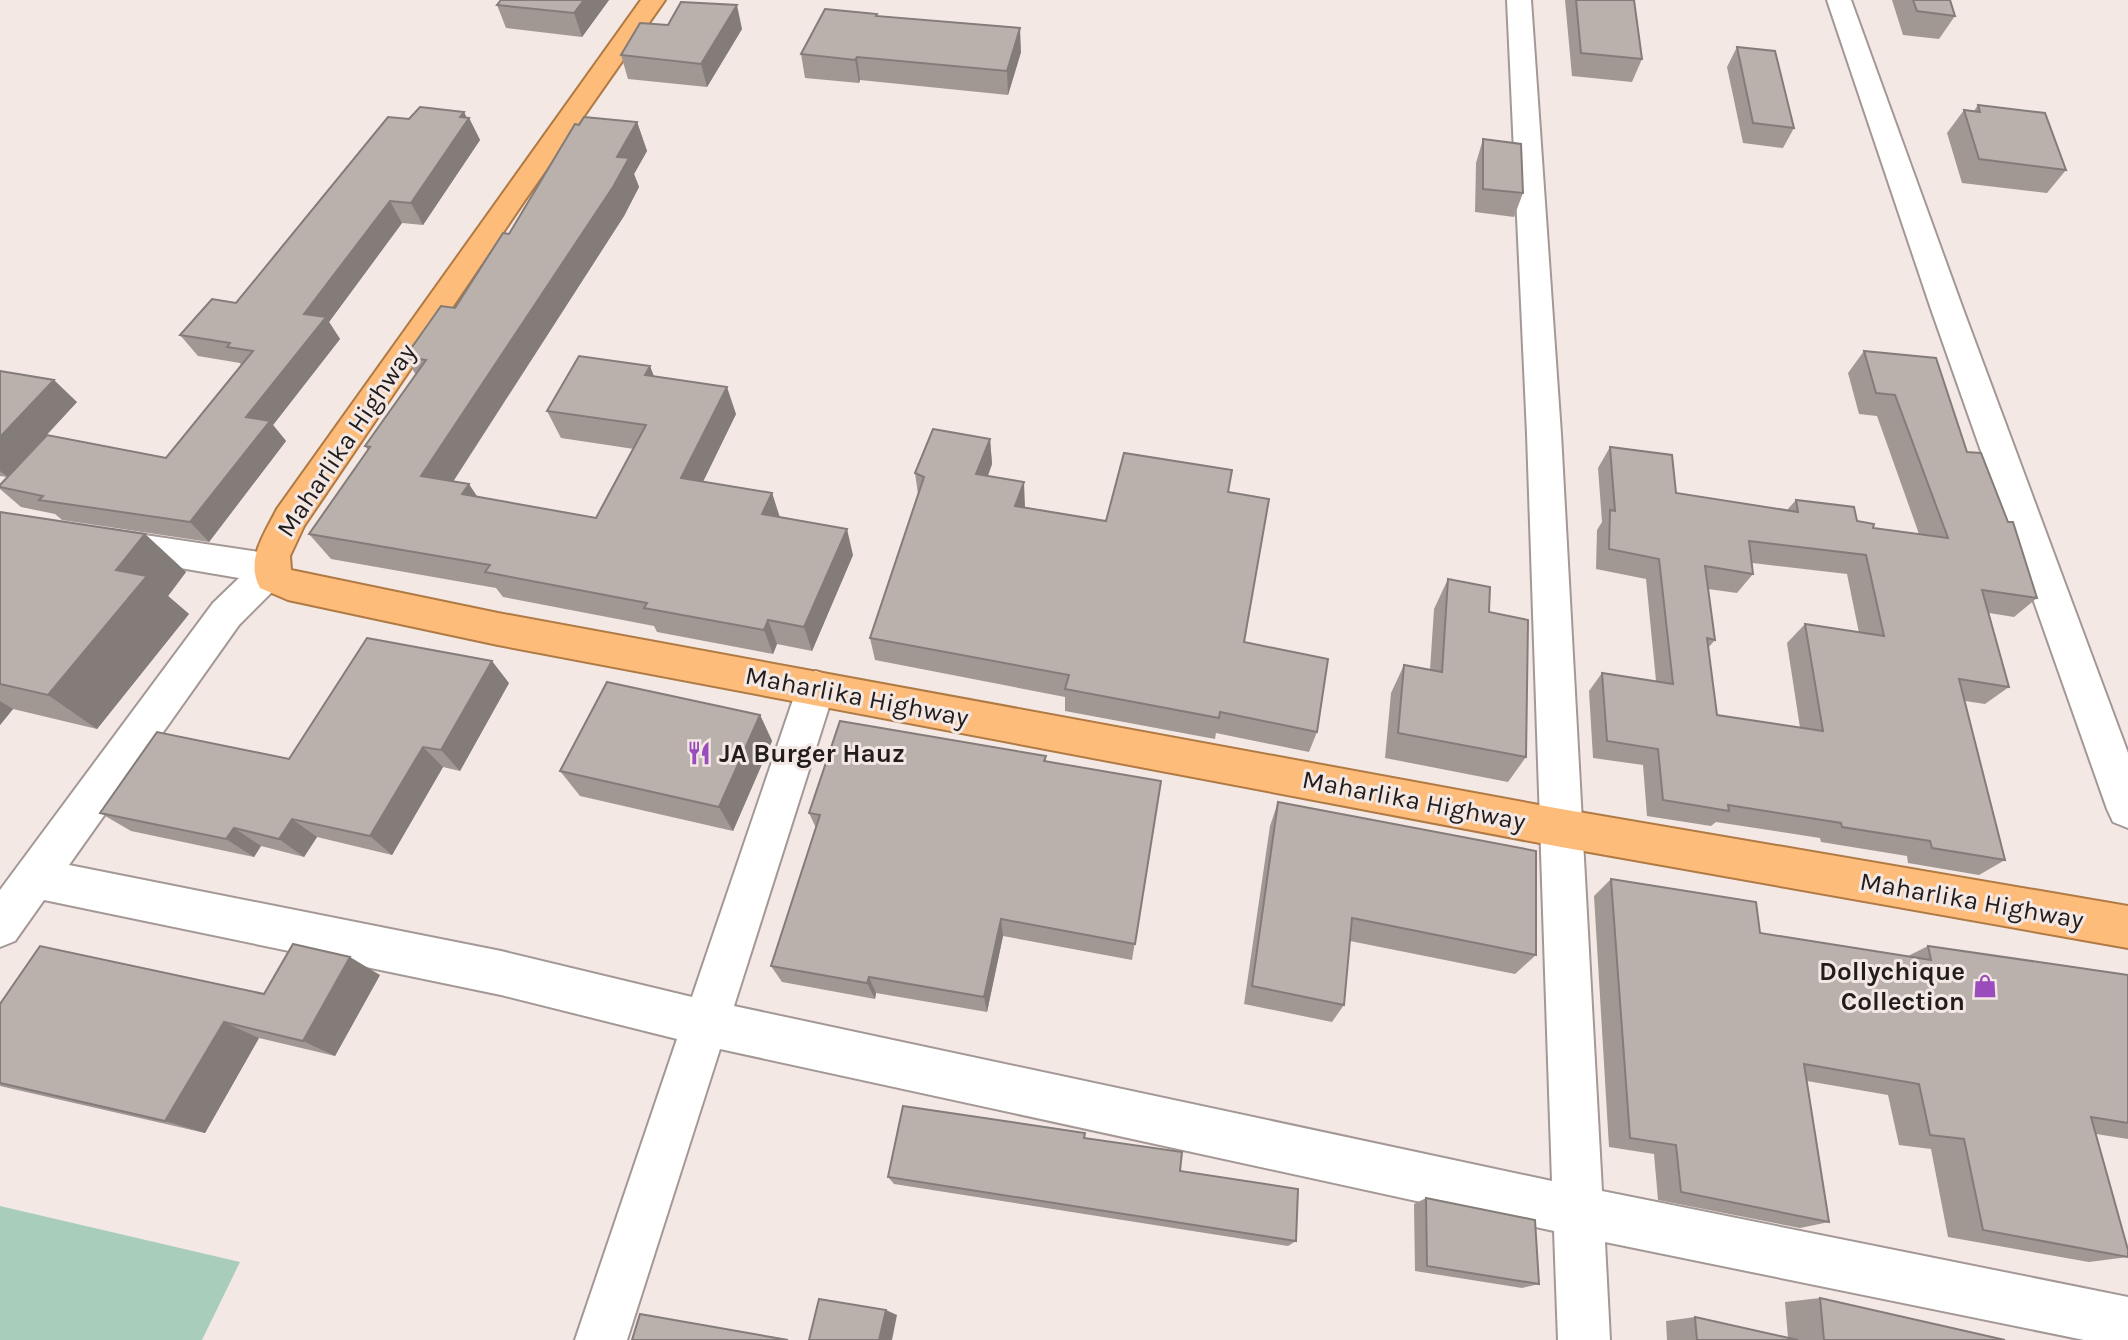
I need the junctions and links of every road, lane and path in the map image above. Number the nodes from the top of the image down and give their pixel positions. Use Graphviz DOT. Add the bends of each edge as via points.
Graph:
graph roads {
  1 [pos="653,0"];
  2 [pos="1519,0"];
  3 [pos="1839,0"];
  4 [pos="82,539"];
  5 [pos="272,569"];
  6 [pos="816,688"];
  7 [pos="2128,809"];
  8 [pos="1561,828"];
  9 [pos="35,878"];
  10 [pos="0,926"];
  11 [pos="2128,927"];
  12 [pos="706,1023"];
  13 [pos="1577,1211"];
  14 [pos="2128,1323"];
  15 [pos="601,1340"];
  16 [pos="1584,1340"];
  1 -- 5 [label="highway, Maharlika Highway" via="308,492 277,543"];
  2 -- 8 [label="street"];
  3 -- 7 [label="street"];
  4 -- 5 [label="street"];
  5 -- 6 [label="highway, Maharlika Highway" via="273,578 288,585"];
  5 -- 9 [label="street" via="226,614"];
  6 -- 8 [label="highway, Maharlika Highway"];
  6 -- 12 [label="street"];
  8 -- 11 [label="highway, Maharlika Highway"];
  8 -- 13 [label="street"];
  9 -- 10 [label="street"];
  9 -- 12 [label="street" via="501,973"];
  12 -- 13 [label="street"];
  12 -- 15 [label="street"];
  13 -- 14 [label="street"];
  13 -- 16 [label="street"];
}
